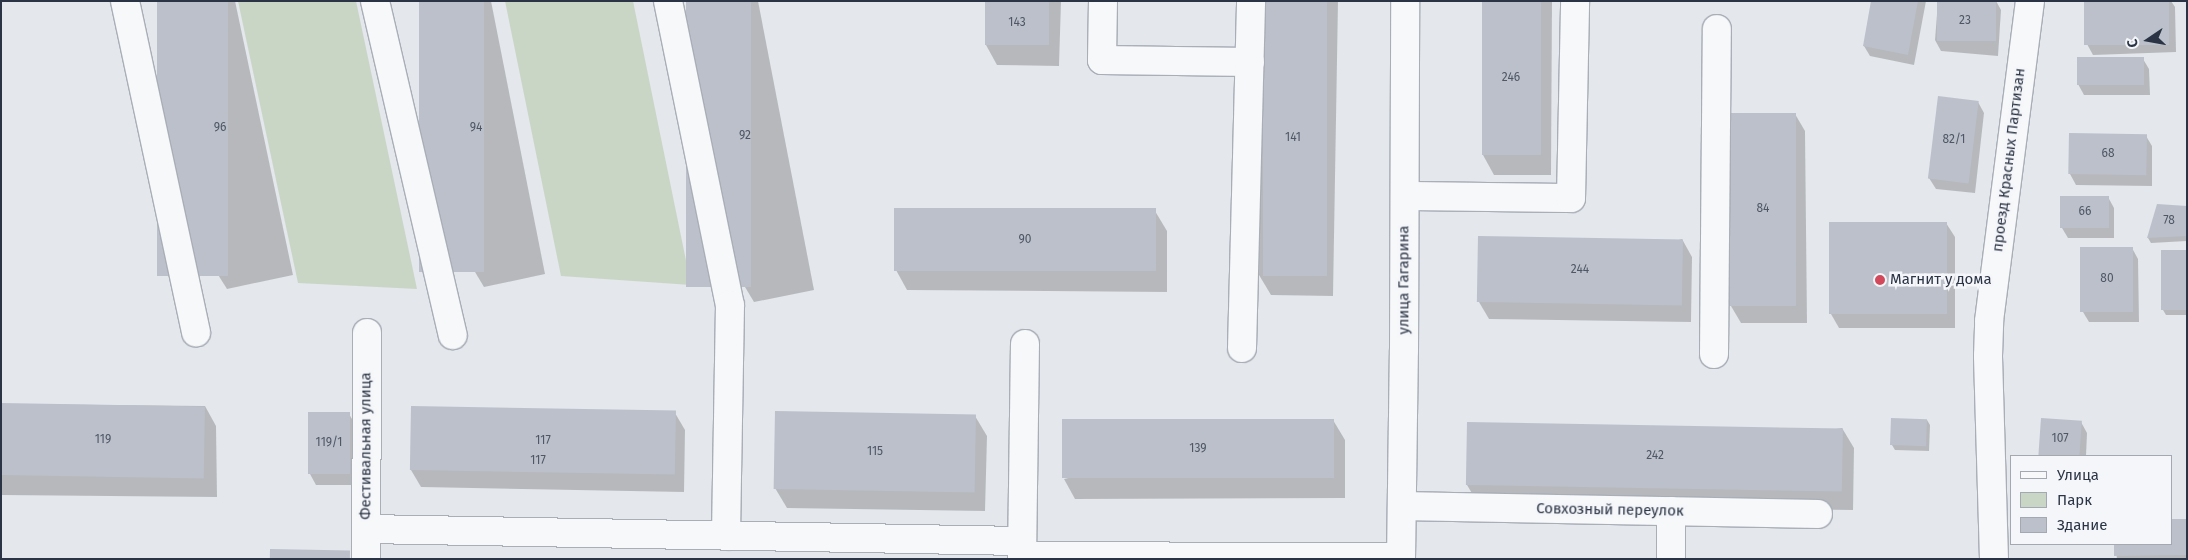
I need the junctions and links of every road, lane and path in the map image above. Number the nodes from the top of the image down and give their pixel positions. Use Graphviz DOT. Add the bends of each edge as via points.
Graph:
graph roads {
  1 [pos="125,1"];
  2 [pos="375,1"];
  3 [pos="668,1"];
  4 [pos="1104,1"];
  5 [pos="1251,1"];
  6 [pos="1404,1"];
  7 [pos="1575,1"];
  8 [pos="2030,1"];
  9 [pos="1717,29"];
  10 [pos="1250,62"];
  11 [pos="1405,196"];
  12 [pos="196,332"];
  13 [pos="367,333"];
  14 [pos="453,335"];
  15 [pos="1025,344"];
  16 [pos="1242,348"];
  17 [pos="1714,354"];
  18 [pos="1402,506"];
  19 [pos="1671,511"];
  20 [pos="1818,514"];
  21 [pos="366,529"];
  22 [pos="726,536"];
  23 [pos="1022,541"];
  24 [pos="976,550"];
  25 [pos="1401,558"];
  26 [pos="366,559"];
  27 [pos="1671,559"];
  28 [pos="1994,559"];
  1 -- 12 [label="street"];
  2 -- 14 [label="street"];
  3 -- 22 [label="street" via="730,305"];
  4 -- 10 [label="street" via="1102,60"];
  5 -- 10 [label="street"];
  6 -- 11 [label="street, улица Гагарина"];
  7 -- 11 [label="street" via="1572,198"];
  8 -- 28 [label="street, проезд Красных Партизан" via="1989,320"];
  9 -- 17 [label="street"];
  10 -- 16 [label="street"];
  11 -- 18 [label="street, улица Гагарина"];
  13 -- 21 [label="street, Фестивальная улица"];
  15 -- 23 [label="street"];
  18 -- 19 [label="street, Совхозный переулок"];
  18 -- 25 [label="street, улица Гагарина"];
  19 -- 20 [label="street, Совхозный переулок"];
  19 -- 27 [label="street"];
  21 -- 22 [label="street"];
  21 -- 26 [label="street, Фестивальная улица"];
  22 -- 24 [label="street"];
  23 -- 24 [label="street"];
  23 -- 25 [label="street" via="1022,556"];
}
